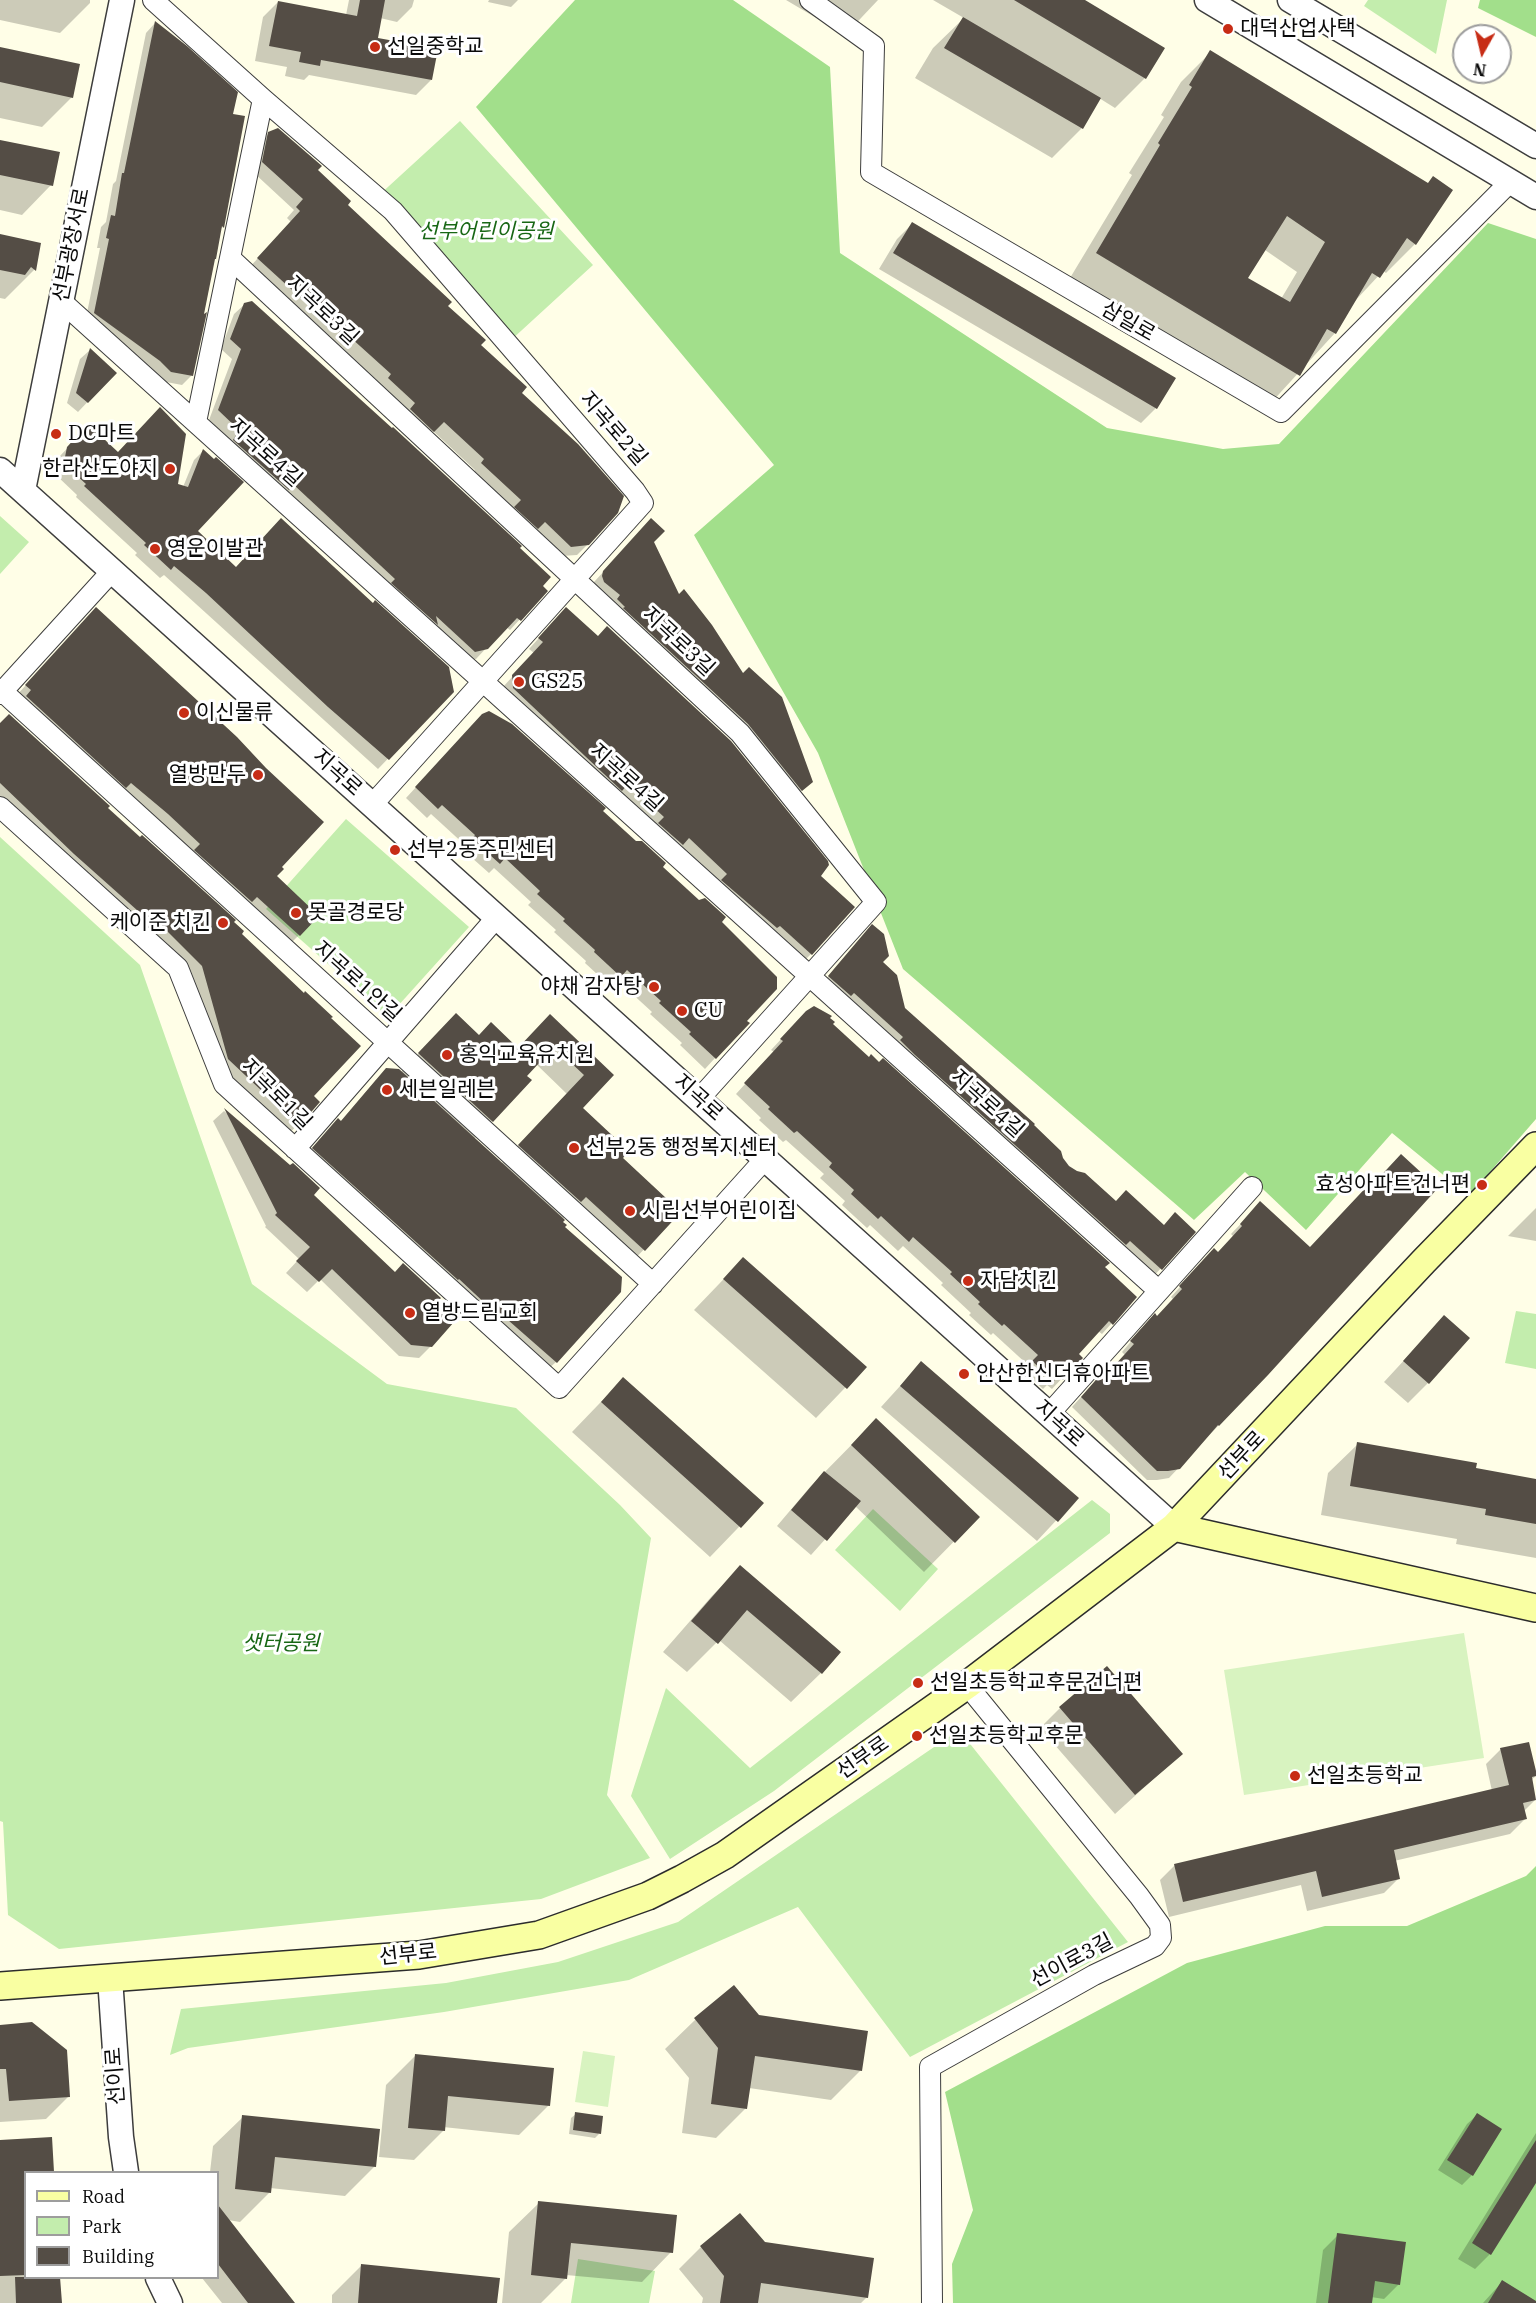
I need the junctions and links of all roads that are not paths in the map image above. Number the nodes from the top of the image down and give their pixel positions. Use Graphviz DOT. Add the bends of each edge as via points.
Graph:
graph roads {
  1 [pos="122,0"];
  2 [pos="153,0"];
  3 [pos="810,0"];
  4 [pos="1207,0"];
  5 [pos="1290,0"];
  6 [pos="263,99"];
  7 [pos="1536,146"];
  8 [pos="1510,182"];
  9 [pos="1536,197"];
  10 [pos="230,258"];
  11 [pos="61,301"];
  12 [pos="196,422"];
  13 [pos="0,470"];
  14 [pos="22,490"];
  15 [pos="112,570"];
  16 [pos="575,579"];
  17 [pos="483,682"];
  18 [pos="1,693"];
  19 [pos="372,805"];
  20 [pos="0,807"];
  21 [pos="496,917"];
  22 [pos="810,976"];
  23 [pos="387,1043"];
  24 [pos="699,1099"];
  25 [pos="1536,1146"];
  26 [pos="295,1149"];
  27 [pos="765,1159"];
  28 [pos="1252,1187"];
  29 [pos="653,1284"];
  30 [pos="1159,1291"];
  31 [pos="1049,1414"];
  32 [pos="1174,1527"];
  33 [pos="1536,1608"];
  34 [pos="967,1685"];
  35 [pos="110,1978"];
  36 [pos="0,1986"];
  37 [pos="126,2171"];
  38 [pos="159,2279"];
  39 [pos="170,2303"];
  40 [pos="932,2303"];
  1 -- 11 [label="street, 선부광장서로"];
  2 -- 6 [label="street, 지곡로2길"];
  3 -- 8 [label="street, 삼일로" via="874,46 871,172 1281,412"];
  4 -- 8 [label="street"];
  5 -- 7 [label="street"];
  6 -- 10 [label="street"];
  6 -- 16 [label="street, 지곡로2길" via="393,211 635,491 643,504"];
  8 -- 9 [label="street"];
  10 -- 12 [label="street"];
  10 -- 16 [label="street, 지곡로3길"];
  11 -- 12 [label="street, 지곡로4길"];
  11 -- 14 [label="street, 선부광장서로"];
  12 -- 17 [label="street, 지곡로4길"];
  13 -- 14 [label="street, 지곡로"];
  14 -- 15 [label="street, 지곡로"];
  15 -- 18 [label="street"];
  15 -- 19 [label="street, 지곡로"];
  16 -- 17 [label="street, 지곡로2길"];
  16 -- 22 [label="street, 지곡로3길" via="740,734 876,902"];
  17 -- 19 [label="street, 지곡로2길"];
  17 -- 22 [label="street, 지곡로4길"];
  18 -- 23 [label="street, 지곡로1안길"];
  19 -- 21 [label="street, 지곡로"];
  20 -- 26 [label="street, 지곡로1길" via="178,968 224,1084"];
  21 -- 23 [label="street"];
  21 -- 24 [label="street, 지곡로"];
  22 -- 24 [label="street, 지곡로3길"];
  22 -- 30 [label="street, 지곡로4길"];
  23 -- 26 [label="street"];
  23 -- 29 [label="street, 지곡로1안길"];
  24 -- 27 [label="street, 지곡로"];
  25 -- 32 [label="main road, 선부로"];
  26 -- 29 [label="street, 지곡로1길" via="559,1388"];
  27 -- 29 [label="street"];
  27 -- 31 [label="street, 지곡로"];
  28 -- 30 [label="street"];
  30 -- 31 [label="street"];
  31 -- 32 [label="street, 지곡로"];
  32 -- 33 [label="main road, 지곡로"];
  32 -- 34 [label="main road, 선부로"];
  34 -- 35 [label="main road, 선부로" via="725,1855 648,1896 539,1935 418,1955"];
  34 -- 40 [label="street, 선이로3길" via="1139,1896 1160,1925 1161,1938 1155,1946 930,2067"];
  35 -- 36 [label="main road, 선부로"];
  35 -- 37 [label="street, 선이로"];
  38 -- 39 [label="street"];
}
